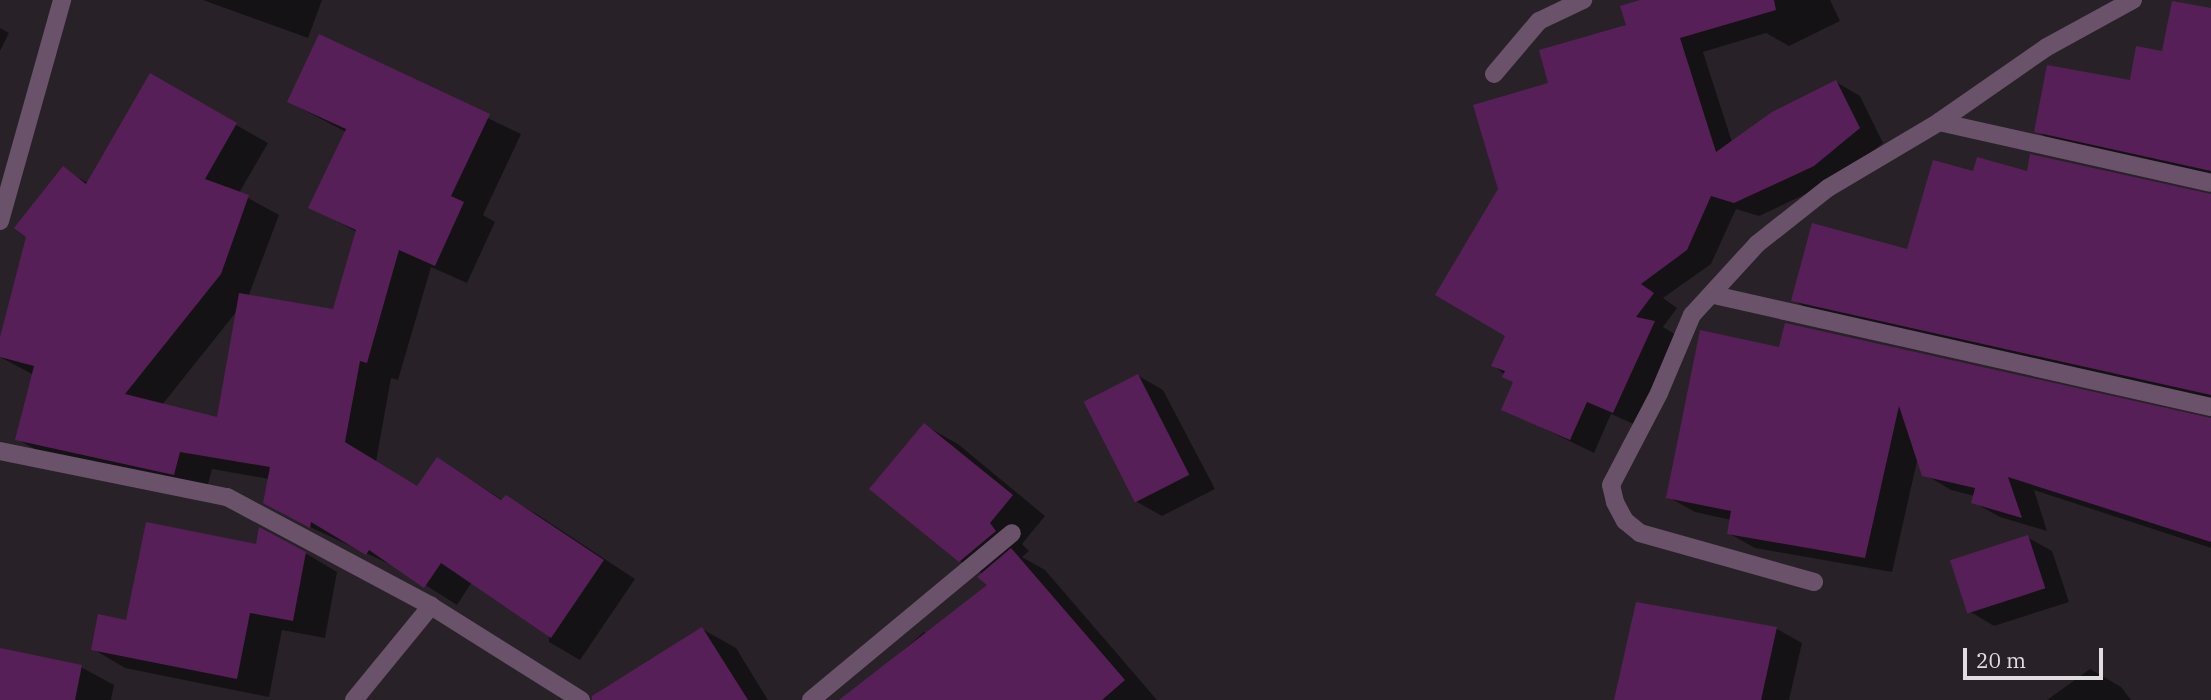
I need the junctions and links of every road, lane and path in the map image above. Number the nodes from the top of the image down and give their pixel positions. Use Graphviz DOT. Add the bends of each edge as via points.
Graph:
graph roads {
  1 [pos="62,0"];
  2 [pos="1583,0"];
  3 [pos="2133,0"];
  4 [pos="1494,74"];
  5 [pos="1939,122"];
  6 [pos="2211,183"];
  7 [pos="0,221"];
  8 [pos="1714,295"];
  9 [pos="2211,407"];
  10 [pos="0,451"];
  11 [pos="1012,533"];
  12 [pos="1814,582"];
  13 [pos="431,606"];
  14 [pos="354,700"];
  15 [pos="581,700"];
  16 [pos="811,700"];
  1 -- 7 [label="street"];
  2 -- 4 [label="street" via="1539,21"];
  3 -- 5 [label="street" via="2047,47"];
  5 -- 6 [label="street"];
  5 -- 8 [label="street" via="1828,188 1757,244"];
  8 -- 9 [label="street"];
  8 -- 12 [label="street" via="1692,315 1659,393 1611,485 1615,502 1625,521 1640,533"];
  10 -- 13 [label="street" via="227,497"];
  11 -- 16 [label="street"];
  13 -- 14 [label="street"];
  13 -- 15 [label="street"];
}
